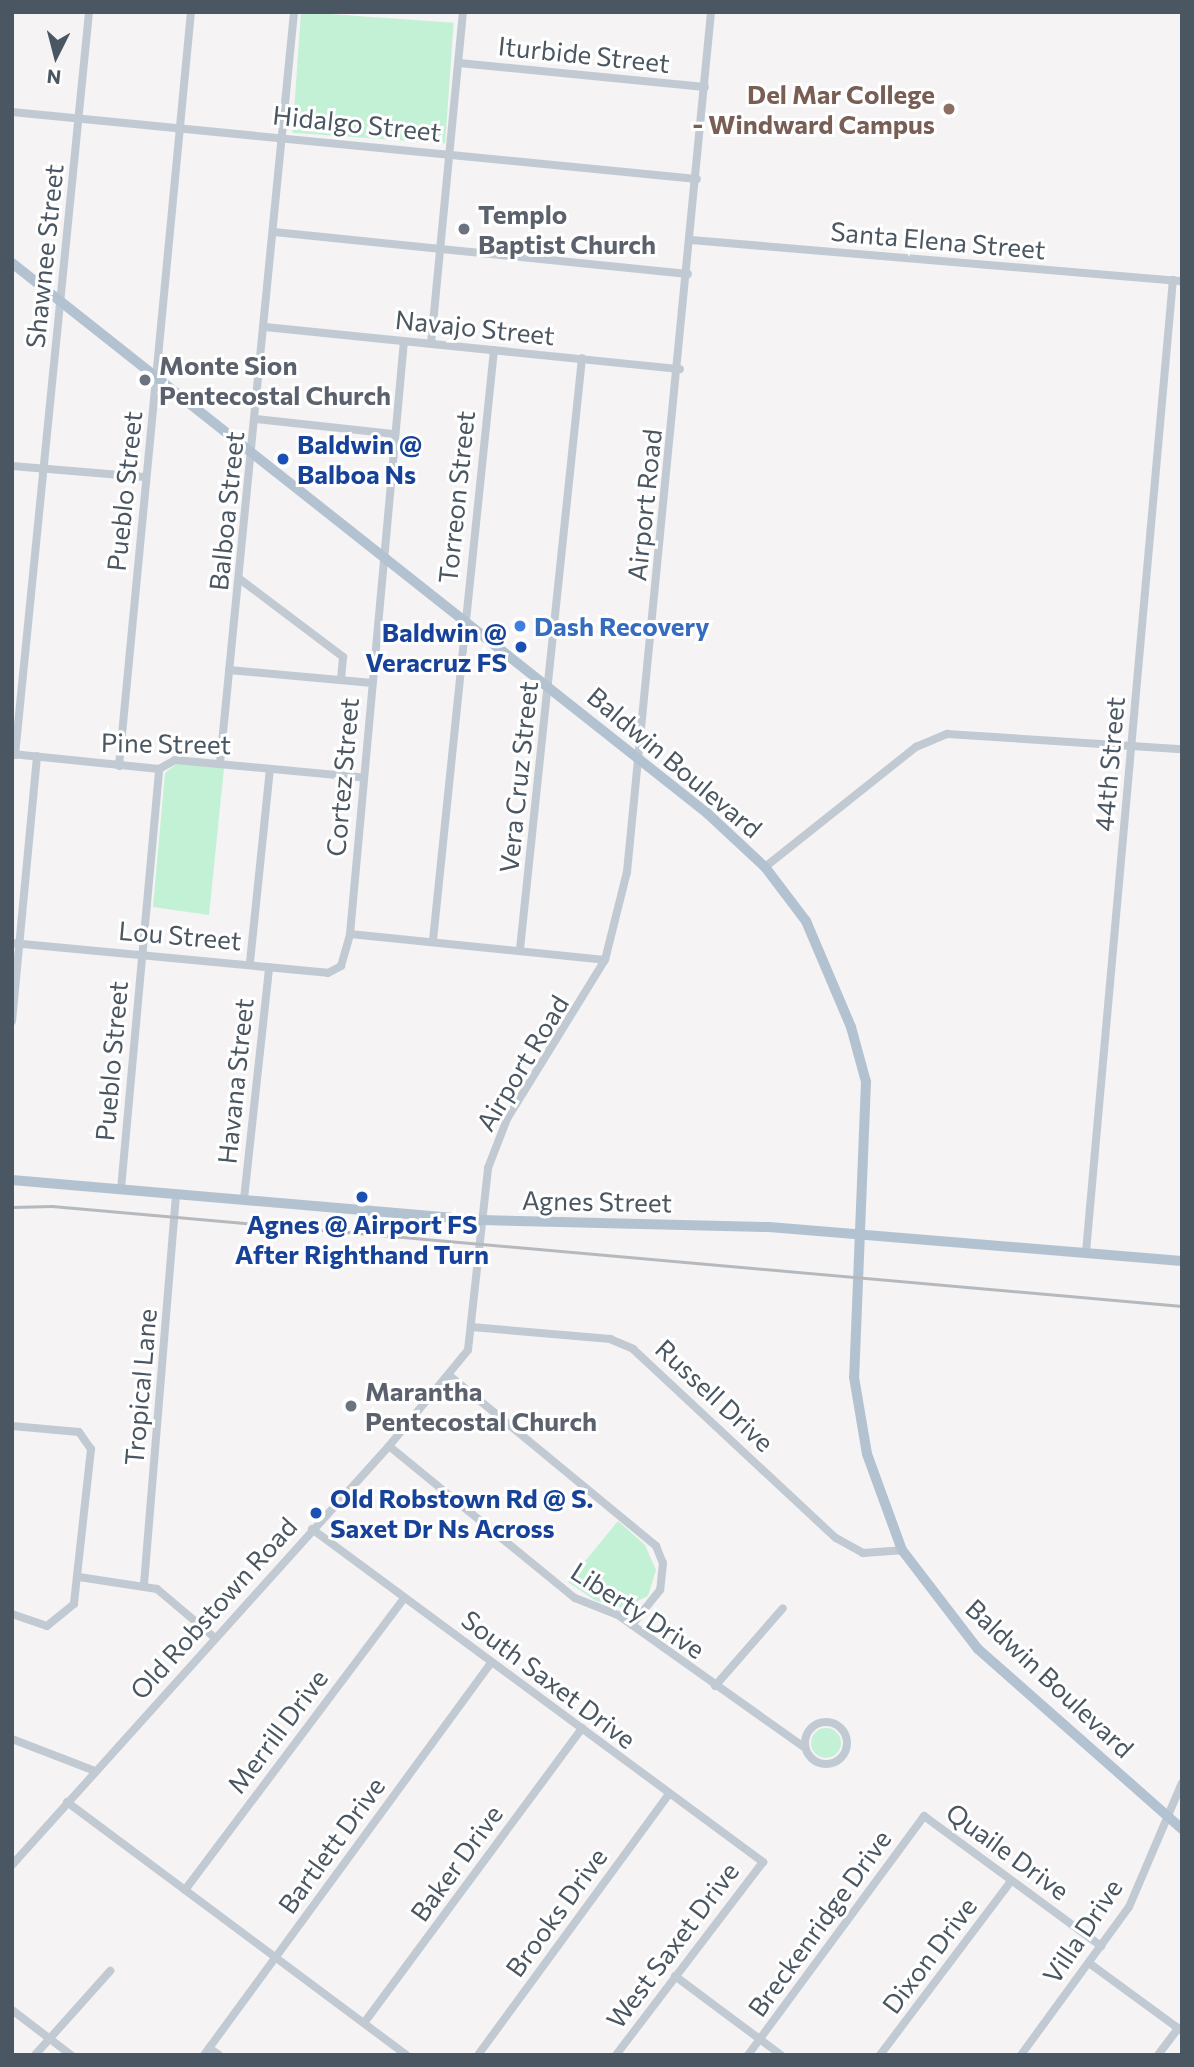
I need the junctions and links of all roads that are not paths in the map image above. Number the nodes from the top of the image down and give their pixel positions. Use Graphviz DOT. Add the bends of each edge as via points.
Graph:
graph roads {
  1 [pos="89,12"];
  2 [pos="191,12"];
  3 [pos="294,12"];
  4 [pos="463,12"];
  5 [pos="711,12"];
  6 [pos="459,63"];
  7 [pos="705,87"];
  8 [pos="12,112"];
  9 [pos="79,118"];
  10 [pos="182,128"];
  11 [pos="284,137"];
  12 [pos="450,153"];
  13 [pos="697,179"];
  14 [pos="274,232"];
  15 [pos="691,240"];
  16 [pos="440,248"];
  17 [pos="12,263"];
  18 [pos="688,274"];
  19 [pos="1177,281"];
  20 [pos="61,303"];
  21 [pos="265,327"];
  22 [pos="404,341"];
  23 [pos="431,344"];
  24 [pos="494,350"];
  25 [pos="582,358"];
  26 [pos="680,369"];
  27 [pos="157,376"];
  28 [pos="256,419"];
  29 [pos="395,434"];
  30 [pos="252,450"];
  31 [pos="12,466"];
  32 [pos="43,470"];
  33 [pos="145,477"];
  34 [pos="382,554"];
  35 [pos="241,580"];
  36 [pos="464,620"];
  37 [pos="229,670"];
  38 [pos="341,680"];
  39 [pos="372,683"];
  40 [pos="550,688"];
  41 [pos="1132,744"];
  42 [pos="1182,749"];
  43 [pos="14,755"];
  44 [pos="37,756"];
  45 [pos="638,758"];
  46 [pos="220,763"];
  47 [pos="119,766"];
  48 [pos="159,769"];
  49 [pos="270,769"];
  50 [pos="360,777"];
  51 [pos="765,867"];
  52 [pos="350,934"];
  53 [pos="433,940"];
  54 [pos="12,943"];
  55 [pos="22,943"];
  56 [pos="520,949"];
  57 [pos="141,952"];
  58 [pos="605,960"];
  59 [pos="250,962"];
  60 [pos="341,966"];
  61 [pos="269,967"];
  62 [pos="12,1021"];
  63 [pos="12,1180"];
  64 [pos="121,1189"];
  65 [pos="176,1195"];
  66 [pos="244,1199"];
  67 [pos="480,1220"];
  68 [pos="862,1234"];
  69 [pos="1086,1252"];
  70 [pos="1182,1261"];
  71 [pos="471,1327"];
  72 [pos="450,1376"];
  73 [pos="12,1426"];
  74 [pos="389,1446"];
  75 [pos="312,1530"];
  76 [pos="902,1550"];
  77 [pos="79,1577"];
  78 [pos="144,1584"];
  79 [pos="404,1598"];
  80 [pos="783,1608"];
  81 [pos="12,1614"];
  82 [pos="632,1625"];
  83 [pos="215,1638"];
  84 [pos="492,1662"];
  85 [pos="715,1686"];
  86 [pos="582,1728"];
  87 [pos="12,1739"];
  88 [pos="804,1747"];
  89 [pos="95,1771"];
  90 [pos="1182,1783"];
  91 [pos="668,1795"];
  92 [pos="67,1802"];
  93 [pos="924,1816"];
  94 [pos="1168,1816"];
  95 [pos="1182,1829"];
  96 [pos="763,1862"];
  97 [pos="12,1864"];
  98 [pos="1012,1881"];
  99 [pos="185,1890"];
  100 [pos="1101,1946"];
  101 [pos="275,1956"];
  102 [pos="1089,1963"];
  103 [pos="110,1971"];
  104 [pos="675,1976"];
  105 [pos="12,2010"];
  106 [pos="364,2022"];
  107 [pos="1180,2030"];
  108 [pos="760,2039"];
  109 [pos="50,2040"];
  110 [pos="206,2051"];
  111 [pos="35,2055"];
  112 [pos="71,2055"];
  113 [pos="219,2055"];
  114 [pos="406,2055"];
  115 [pos="478,2055"];
  116 [pos="616,2055"];
  117 [pos="748,2055"];
  118 [pos="781,2055"];
  119 [pos="880,2055"];
  120 [pos="1021,2055"];
  121 [pos="1158,2055"];
  1 -- 9 [label="street, Shawnee Street"];
  2 -- 10 [label="street, Pueblo Street"];
  3 -- 11 [label="street, Balboa Street"];
  4 -- 6 [label="street"];
  5 -- 7 [label="street, Airport Road"];
  6 -- 7 [label="street, Iturbide Street"];
  6 -- 12 [label="street"];
  7 -- 13 [label="street, Airport Road"];
  8 -- 9 [label="street, Hidalgo Street"];
  9 -- 10 [label="street, Hidalgo Street"];
  9 -- 20 [label="street, Shawnee Street"];
  10 -- 11 [label="street, Hidalgo Street"];
  10 -- 27 [label="street, Pueblo Street"];
  11 -- 12 [label="street, Hidalgo Street"];
  11 -- 14 [label="street, Balboa Street"];
  12 -- 13 [label="street, Hidalgo Street"];
  12 -- 16 [label="street"];
  13 -- 15 [label="street, Airport Road"];
  14 -- 16 [label="street"];
  14 -- 21 [label="street, Balboa Street"];
  15 -- 18 [label="street, Airport Road"];
  15 -- 19 [label="street, Santa Elena Street"];
  16 -- 18 [label="street"];
  16 -- 23 [label="street"];
  17 -- 20 [label="main road, Baldwin Boulevard"];
  18 -- 26 [label="street, Airport Road"];
  19 -- 41 [label="street, 44th Street"];
  20 -- 27 [label="main road, Baldwin Boulevard"];
  20 -- 32 [label="street, Shawnee Street"];
  21 -- 22 [label="street, Navajo Street"];
  21 -- 28 [label="street, Balboa Street"];
  22 -- 23 [label="street, Navajo Street"];
  22 -- 29 [label="street, Cortez Street"];
  23 -- 24 [label="street, Navajo Street"];
  24 -- 25 [label="street, Navajo Street"];
  24 -- 36 [label="street, Torreon Street"];
  25 -- 26 [label="street, Navajo Street"];
  25 -- 40 [label="street, Vera Cruz Street"];
  26 -- 45 [label="street, Airport Road"];
  27 -- 30 [label="main road, Baldwin Boulevard"];
  27 -- 33 [label="street, Pueblo Street"];
  28 -- 29 [label="street"];
  28 -- 30 [label="street, Balboa Street"];
  29 -- 34 [label="street, Cortez Street"];
  30 -- 34 [label="main road, Baldwin Boulevard"];
  30 -- 35 [label="street, Balboa Street"];
  31 -- 32 [label="street"];
  32 -- 33 [label="street"];
  32 -- 43 [label="street, Shawnee Street"];
  33 -- 47 [label="street, Pueblo Street"];
  34 -- 36 [label="main road, Baldwin Boulevard"];
  34 -- 39 [label="street, Cortez Street"];
  35 -- 37 [label="street, Balboa Street"];
  35 -- 38 [label="street" via="343,657"];
  36 -- 40 [label="main road, Baldwin Boulevard"];
  36 -- 53 [label="street, Torreon Street"];
  37 -- 38 [label="street"];
  37 -- 46 [label="street, Balboa Street"];
  38 -- 39 [label="street"];
  39 -- 50 [label="street, Cortez Street"];
  40 -- 45 [label="main road, Baldwin Boulevard"];
  40 -- 56 [label="street, Vera Cruz Street"];
  41 -- 42 [label="street"];
  41 -- 51 [label="street" via="947,734 916,747"];
  41 -- 69 [label="street, 44th Street"];
  43 -- 44 [label="street, Pine Street"];
  44 -- 47 [label="street, Pine Street"];
  44 -- 55 [label="street"];
  45 -- 51 [label="main road, Baldwin Boulevard"];
  45 -- 58 [label="street, Airport Road" via="627,872"];
  46 -- 48 [label="street, Pine Street" via="174,760"];
  46 -- 49 [label="street, Pine Street"];
  47 -- 48 [label="street, Pine Street"];
  48 -- 57 [label="street, Pueblo Street"];
  49 -- 50 [label="street, Pine Street"];
  49 -- 59 [label="street, Havana Street"];
  50 -- 52 [label="street, Cortez Street"];
  51 -- 68 [label="main road, Baldwin Boulevard" via="806,921 851,1027 866,1082"];
  52 -- 53 [label="street"];
  52 -- 60 [label="street, Cortez Street"];
  53 -- 56 [label="street"];
  54 -- 55 [label="street, Lou Street"];
  55 -- 57 [label="street, Lou Street"];
  55 -- 62 [label="street"];
  56 -- 58 [label="street"];
  57 -- 59 [label="street, Lou Street"];
  57 -- 64 [label="street, Pueblo Street"];
  58 -- 67 [label="street, Airport Road" via="507,1119 488,1168"];
  59 -- 61 [label="street, Lou Street"];
  60 -- 61 [label="street, Lou Street" via="328,974"];
  61 -- 66 [label="street, Havana Street"];
  63 -- 64 [label="main road, Agnes Street"];
  64 -- 65 [label="main road, Agnes Street"];
  65 -- 66 [label="main road, Agnes Street"];
  65 -- 78 [label="street, Tropical Lane"];
  66 -- 67 [label="main road, Agnes Street"];
  67 -- 68 [label="main road, Agnes Street"];
  67 -- 71 [label="street, Old Robstown Road"];
  68 -- 69 [label="main road, Agnes Street"];
  68 -- 76 [label="main road, Baldwin Boulevard" via="854,1377 867,1454"];
  69 -- 70 [label="main road, Agnes Street"];
  71 -- 72 [label="street, Old Robstown Road" via="463,1361"];
  71 -- 76 [label="street, Russell Drive" via="610,1339 634,1349 836,1538 863,1553"];
  72 -- 74 [label="street, Old Robstown Road"];
  72 -- 82 [label="street" via="656,1546 663,1563 660,1590"];
  73 -- 77 [label="street" via="88,1438"];
  74 -- 75 [label="street, Old Robstown Road"];
  74 -- 82 [label="street, Liberty Drive" via="575,1598"];
  75 -- 79 [label="street, South Saxet Drive"];
  75 -- 83 [label="street, Old Robstown Road"];
  76 -- 94 [label="main road, Baldwin Boulevard" via="978,1649"];
  77 -- 78 [label="street"];
  77 -- 81 [label="street" via="74,1604 54,1624"];
  78 -- 83 [label="street"];
  79 -- 84 [label="street, South Saxet Drive"];
  79 -- 99 [label="street, Merrill Drive"];
  80 -- 85 [label="street"];
  82 -- 85 [label="street, Liberty Drive"];
  83 -- 89 [label="street, Old Robstown Road"];
  84 -- 86 [label="street, South Saxet Drive"];
  84 -- 101 [label="street, Bartlett Drive"];
  85 -- 88 [label="street, Liberty Drive"];
  86 -- 91 [label="street, South Saxet Drive"];
  86 -- 106 [label="street, Baker Drive"];
  87 -- 89 [label="street"];
  88 -- 88 [label="street" via="814,1762 832,1764 847,1744 841,1727 824,1722 808,1730"];
  89 -- 92 [label="street, Old Robstown Road"];
  90 -- 94 [label="street, Villa Drive"];
  91 -- 96 [label="street, South Saxet Drive"];
  91 -- 115 [label="street, Brooks Drive"];
  92 -- 97 [label="street, Old Robstown Road"];
  92 -- 99 [label="street"];
  93 -- 98 [label="street, Quaile Drive"];
  93 -- 108 [label="street, Breckenridge Drive"];
  94 -- 95 [label="main road, Baldwin Boulevard"];
  94 -- 100 [label="street, Villa Drive" via="1129,1907"];
  96 -- 104 [label="street, West Saxet Drive"];
  98 -- 100 [label="street, Quaile Drive"];
  98 -- 119 [label="street, Dixon Drive"];
  99 -- 101 [label="street"];
  100 -- 102 [label="street, Villa Drive"];
  101 -- 106 [label="street"];
  101 -- 110 [label="street, Bartlett Drive"];
  102 -- 107 [label="street"];
  102 -- 120 [label="street, Villa Drive"];
  103 -- 109 [label="street"];
  104 -- 108 [label="street"];
  104 -- 116 [label="street, West Saxet Drive"];
  105 -- 109 [label="street"];
  106 -- 114 [label="street"];
  107 -- 121 [label="street"];
  108 -- 117 [label="street, Breckenridge Drive"];
  108 -- 118 [label="street"];
  109 -- 111 [label="street"];
  109 -- 112 [label="street"];
  110 -- 113 [label="street"];
}
